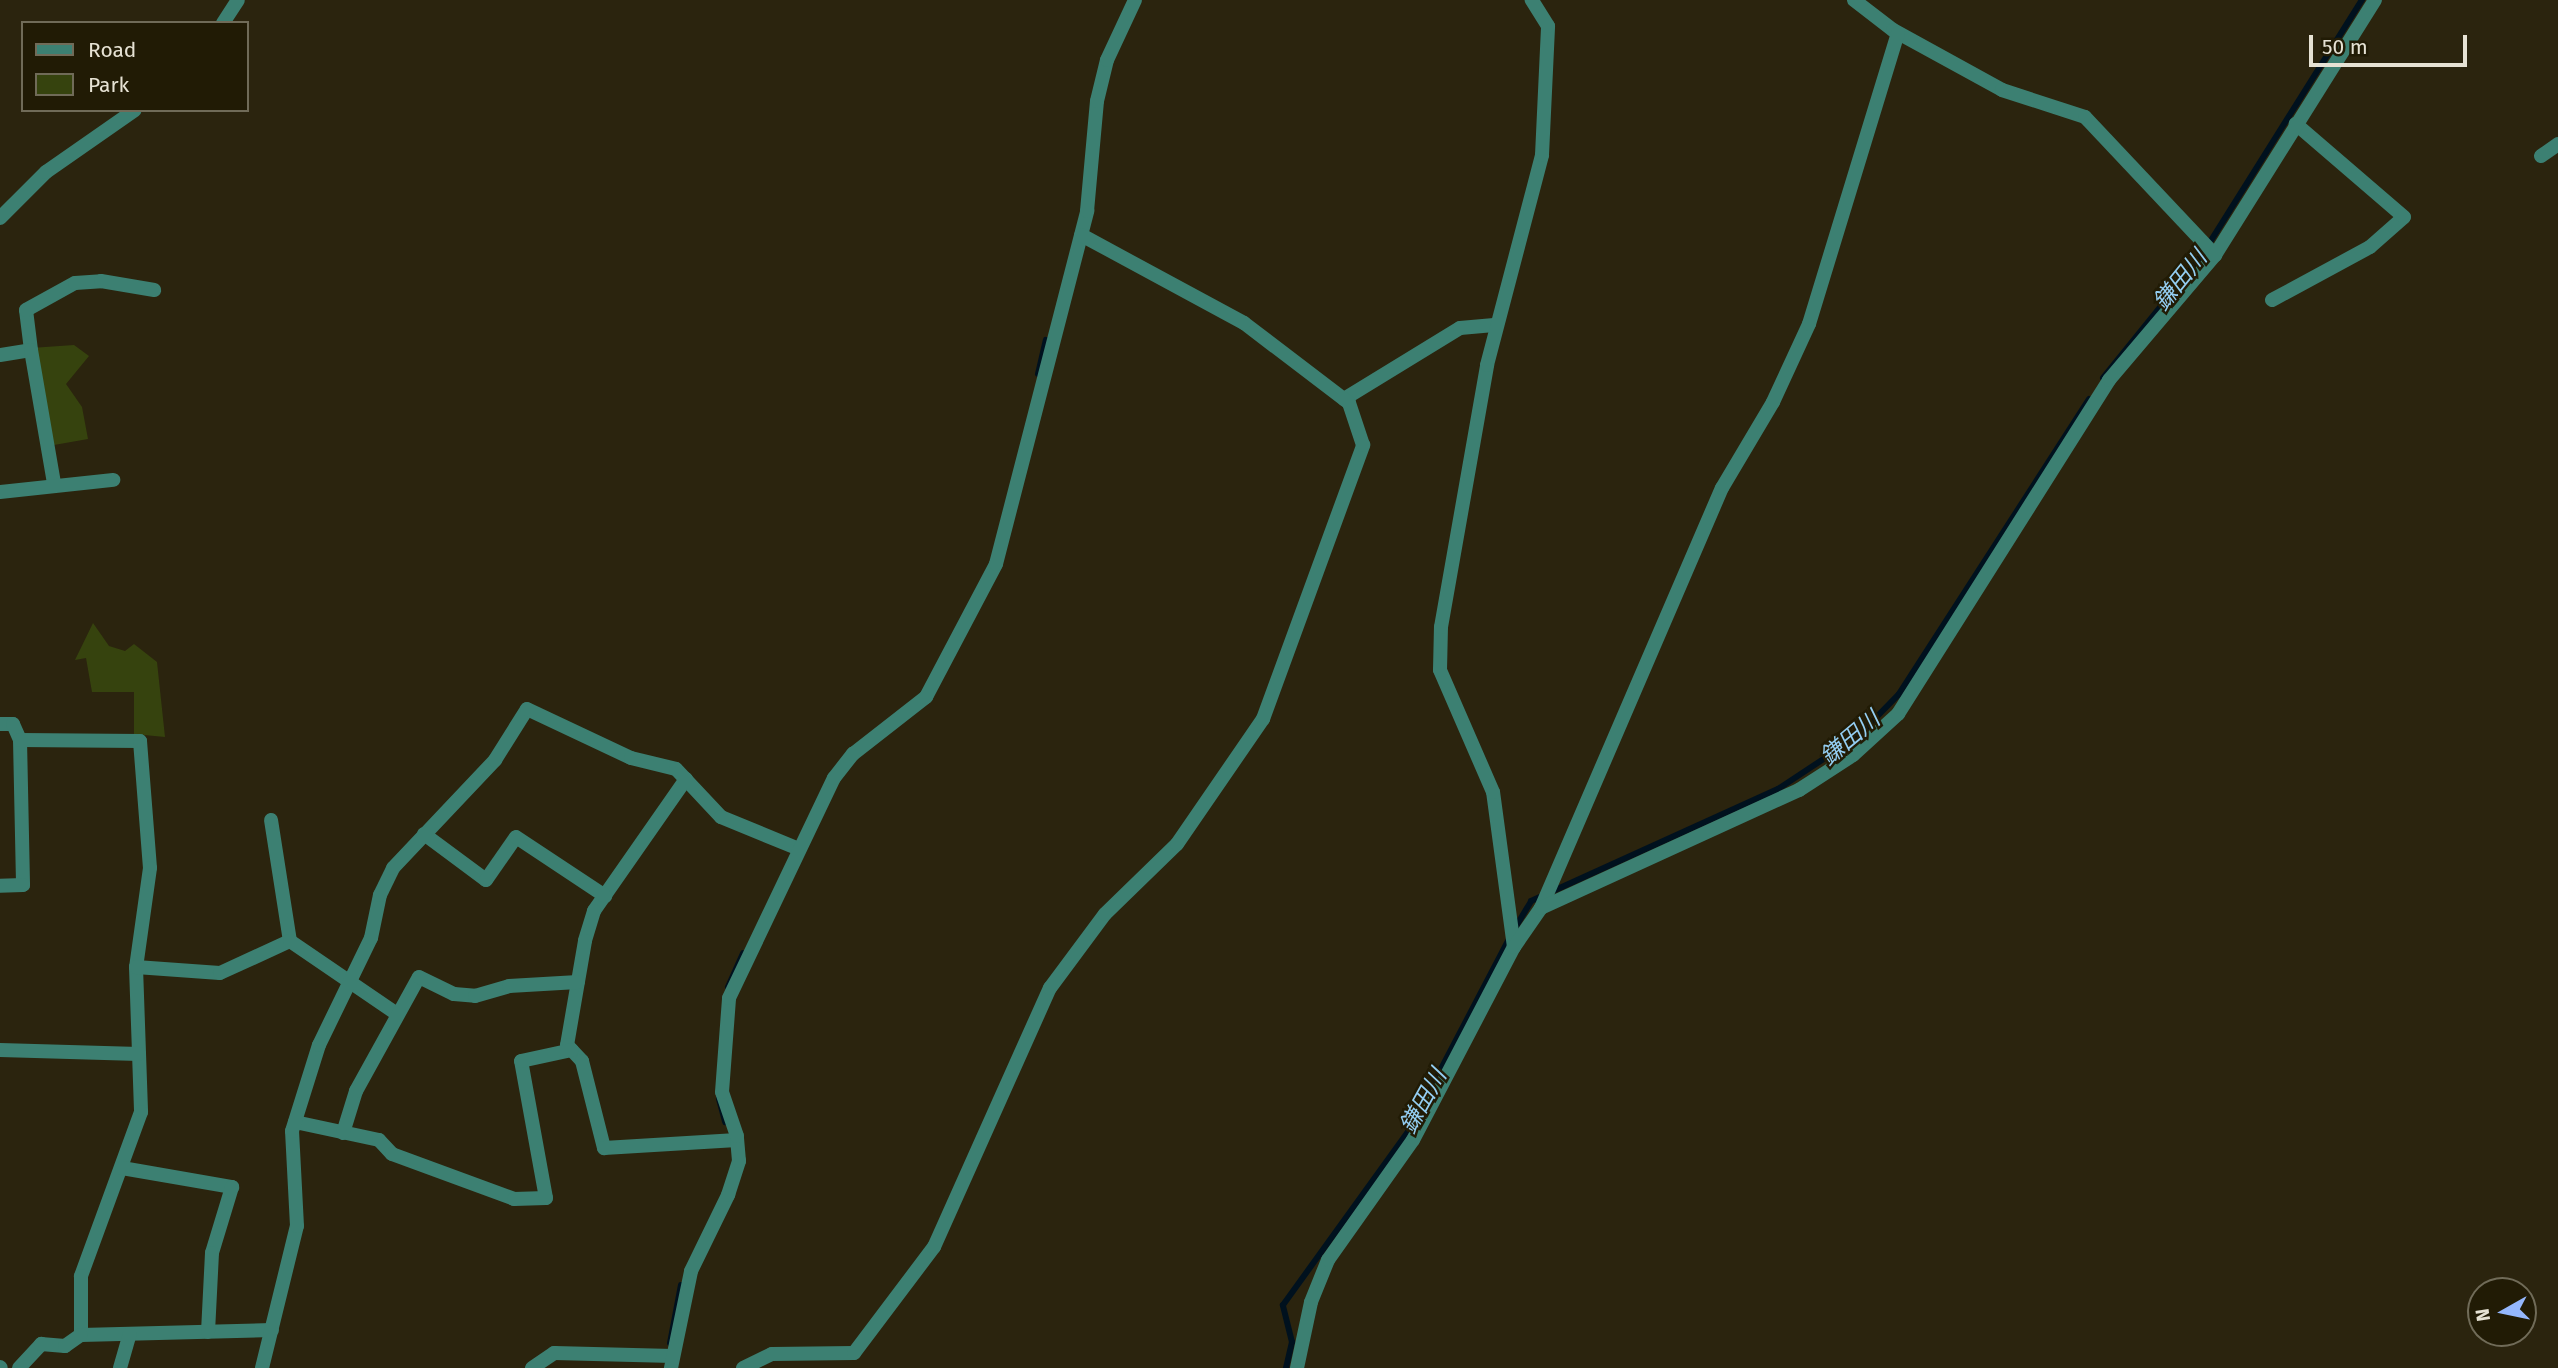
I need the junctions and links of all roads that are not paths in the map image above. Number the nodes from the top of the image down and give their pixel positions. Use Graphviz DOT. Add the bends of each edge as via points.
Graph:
graph roads {
  1 [pos="237,0"];
  2 [pos="1135,0"];
  3 [pos="1532,0"];
  4 [pos="1854,0"];
  5 [pos="2375,0"];
  6 [pos="224,21"];
  7 [pos="1898,33"];
  8 [pos="132,112"];
  9 [pos="2296,124"];
  10 [pos="2558,144"];
  11 [pos="2541,156"];
  12 [pos="0,218"];
  13 [pos="1081,235"];
  14 [pos="2215,255"];
  15 [pos="154,290"];
  16 [pos="2272,300"];
  17 [pos="1497,325"];
  18 [pos="31,350"];
  19 [pos="0,355"];
  20 [pos="1344,399"];
  21 [pos="113,480"];
  22 [pos="54,483"];
  23 [pos="0,492"];
  24 [pos="0,724"];
  25 [pos="20,740"];
  26 [pos="686,779"];
  27 [pos="271,820"];
  28 [pos="424,834"];
  29 [pos="799,849"];
  30 [pos="0,886"];
  31 [pos="605,896"];
  32 [pos="1541,908"];
  33 [pos="290,941"];
  34 [pos="1514,947"];
  35 [pos="136,967"];
  36 [pos="349,980"];
  37 [pos="578,982"];
  38 [pos="397,1014"];
  39 [pos="0,1050"];
  40 [pos="572,1050"];
  41 [pos="139,1054"];
  42 [pos="295,1122"];
  43 [pos="343,1133"];
  44 [pos="737,1140"];
  45 [pos="122,1168"];
  46 [pos="272,1330"];
  47 [pos="208,1332"];
  48 [pos="130,1334"];
  49 [pos="81,1335"];
  50 [pos="674,1365"];
  51 [pos="19,1368"];
  52 [pos="120,1368"];
  53 [pos="262,1368"];
  54 [pos="532,1368"];
  55 [pos="743,1368"];
  56 [pos="1297,1368"];
  1 -- 6 [label="street"];
  2 -- 13 [label="street" via="1107,60 1097,101"];
  3 -- 17 [label="street" via="1548,26 1542,155"];
  4 -- 7 [label="street"];
  5 -- 9 [label="street"];
  7 -- 14 [label="street" via="2002,90 2085,117"];
  7 -- 32 [label="street" via="1810,324 1773,402 1722,488"];
  8 -- 12 [label="street" via="46,172"];
  9 -- 14 [label="street"];
  9 -- 16 [label="street" via="2404,216 2371,247"];
  10 -- 11 [label="street"];
  13 -- 20 [label="street" via="1244,323"];
  13 -- 29 [label="street" via="996,564 926,697 853,754 834,778"];
  14 -- 32 [label="street" via="2109,380 1905,704 1877,737 1799,790"];
  15 -- 18 [label="street" via="101,281 75,283 26,310"];
  17 -- 20 [label="street" via="1460,328"];
  17 -- 34 [label="street" via="1441,627 1440,670 1493,792"];
  18 -- 19 [label="street"];
  18 -- 22 [label="street"];
  20 -- 55 [label="street" via="1363,445 1263,719 1177,844 1105,915 1050,988 934,1247 854,1353 772,1354"];
  21 -- 22 [label="street"];
  22 -- 23 [label="street"];
  24 -- 25 [label="street" via="13,724"];
  25 -- 30 [label="street" via="23,885"];
  25 -- 35 [label="street" via="140,741 150,868"];
  26 -- 28 [label="street" via="676,769 631,758 527,709 495,760"];
  26 -- 29 [label="street" via="721,817"];
  26 -- 31 [label="street"];
  27 -- 33 [label="street"];
  28 -- 31 [label="street" via="486,880 516,837"];
  28 -- 36 [label="street" via="393,868 380,895 371,938"];
  29 -- 44 [label="street" via="729,998 722,1092"];
  31 -- 37 [label="street" via="584,941"];
  32 -- 34 [label="street"];
  33 -- 35 [label="street" via="220,973"];
  33 -- 36 [label="street"];
  34 -- 56 [label="street" via="1413,1140 1328,1260 1311,1302"];
  35 -- 41 [label="street"];
  36 -- 38 [label="street"];
  36 -- 42 [label="street" via="319,1045"];
  37 -- 38 [label="street" via="509,986 475,996 454,994 419,977"];
  37 -- 40 [label="street" via="567,1045"];
  38 -- 43 [label="street" via="356,1091"];
  39 -- 41 [label="street"];
  40 -- 43 [label="street" via="521,1062 546,1198 514,1199 392,1154 379,1140"];
  40 -- 44 [label="street" via="582,1061 604,1148"];
  41 -- 45 [label="street" via="141,1112"];
  42 -- 43 [label="street"];
  42 -- 46 [label="street" via="297,1226"];
  44 -- 50 [label="street" via="739,1161 728,1195 691,1271"];
  45 -- 47 [label="street" via="232,1187 212,1253"];
  45 -- 49 [label="street" via="81,1276"];
  46 -- 47 [label="street"];
  46 -- 53 [label="street"];
  47 -- 48 [label="street"];
  48 -- 49 [label="street"];
  48 -- 52 [label="street"];
  49 -- 51 [label="street" via="65,1346 41,1344"];
  50 -- 54 [label="street" via="554,1353"];
}
